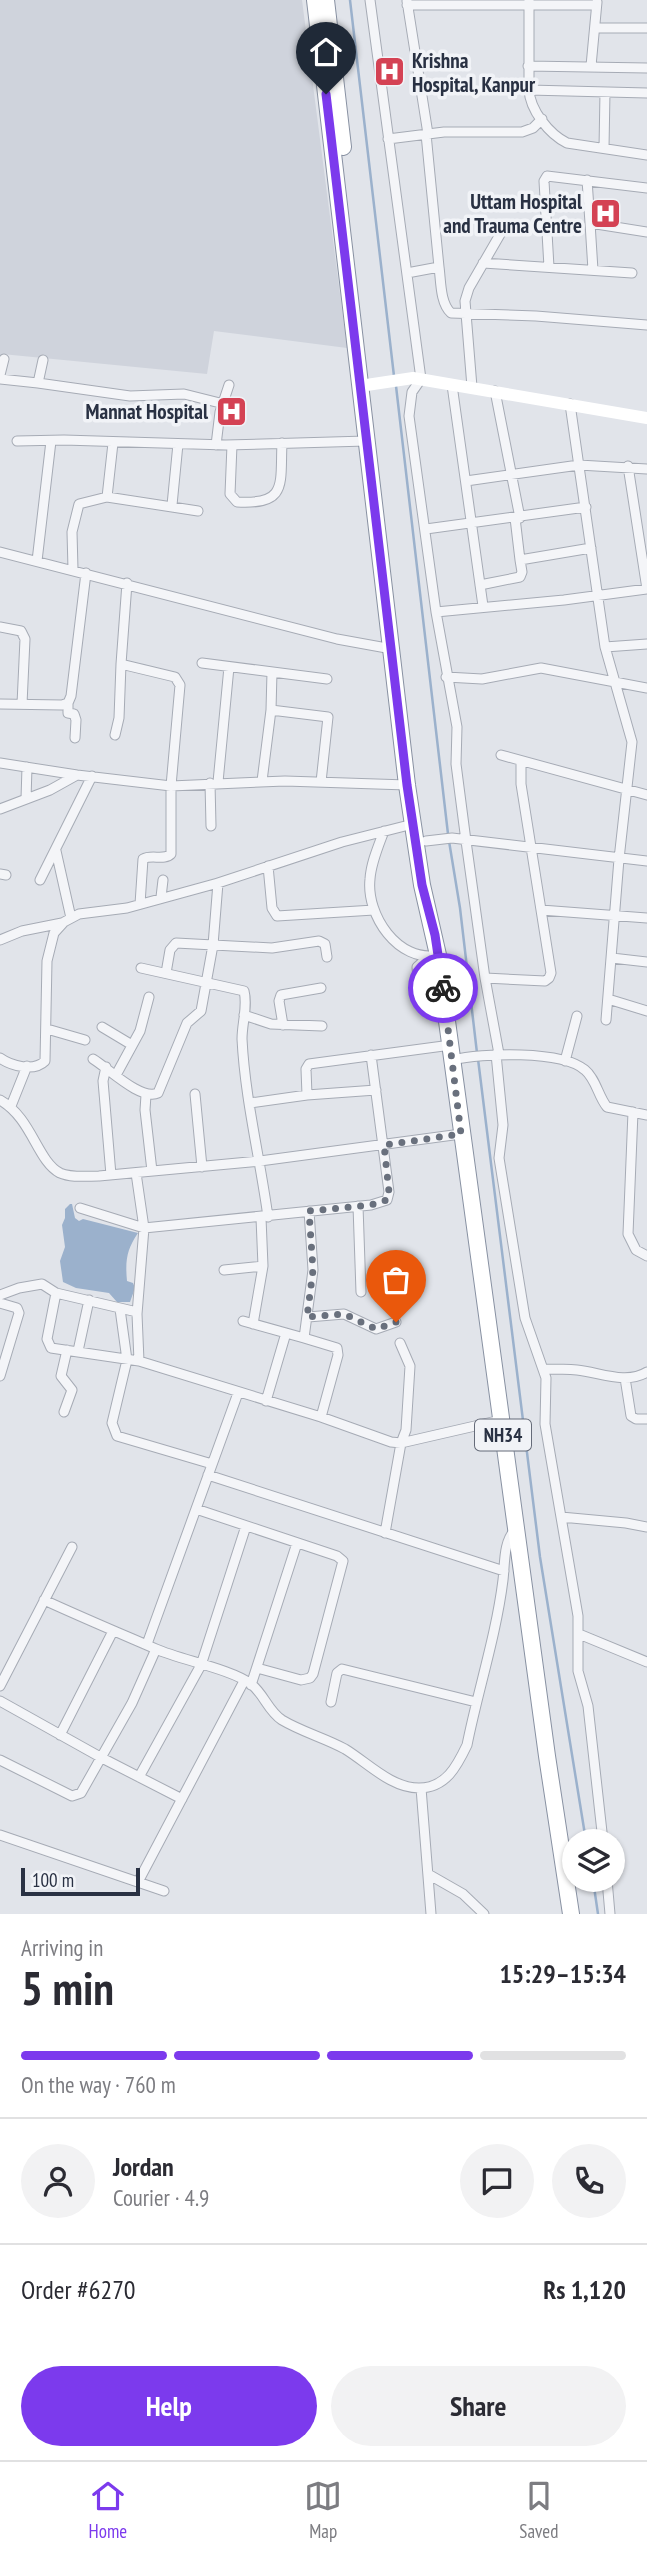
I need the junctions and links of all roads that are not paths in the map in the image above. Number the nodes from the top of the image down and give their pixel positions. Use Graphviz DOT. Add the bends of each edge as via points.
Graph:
graph roads {
  1 [pos="315,0"];
  2 [pos="326,0"];
  3 [pos="370,0"];
  4 [pos="407,2"];
  5 [pos="529,2"];
  6 [pos="597,2"];
  7 [pos="595,28"];
  8 [pos="647,28"];
  9 [pos="528,66"];
  10 [pos="591,66"];
  11 [pos="647,68"];
  12 [pos="528,90"];
  13 [pos="605,92"];
  14 [pos="647,93"];
  15 [pos="542,119"];
  16 [pos="427,134"];
  17 [pos="388,139"];
  18 [pos="604,148"];
  19 [pos="647,155"];
  20 [pos="587,180"];
  21 [pos="647,188"];
  22 [pos="590,223"];
  23 [pos="502,230"];
  24 [pos="647,232"];
  25 [pos="483,263"];
  26 [pos="439,267"];
  27 [pos="550,267"];
  28 [pos="593,270"];
  29 [pos="407,273"];
  30 [pos="632,273"];
  31 [pos="466,313"];
  32 [pos="647,325"];
  33 [pos="4,359"];
  34 [pos="44,360"];
  35 [pos="0,377"];
  36 [pos="417,379"];
  37 [pos="38,383"];
  38 [pos="372,384"];
  39 [pos="229,385"];
  40 [pos="452,385"];
  41 [pos="472,387"];
  42 [pos="495,391"];
  43 [pos="224,404"];
  44 [pos="570,404"];
  45 [pos="647,418"];
  46 [pos="51,441"];
  47 [pos="366,441"];
  48 [pos="18,442"];
  49 [pos="113,443"];
  50 [pos="282,443"];
  51 [pos="178,444"];
  52 [pos="216,445"];
  53 [pos="232,445"];
  54 [pos="579,464"];
  55 [pos="628,467"];
  56 [pos="647,469"];
  57 [pos="511,475"];
  58 [pos="466,481"];
  59 [pos="107,498"];
  60 [pos="172,505"];
  61 [pos="586,507"];
  62 [pos="198,511"];
  63 [pos="518,518"];
  64 [pos="471,524"];
  65 [pos="426,529"];
  66 [pos="591,548"];
  67 [pos="0,552"];
  68 [pos="520,560"];
  69 [pos="37,561"];
  70 [pos="73,569"];
  71 [pos="86,573"];
  72 [pos="127,583"];
  73 [pos="480,585"];
  74 [pos="647,589"];
  75 [pos="598,596"];
  76 [pos="483,606"];
  77 [pos="436,612"];
  78 [pos="0,627"];
  79 [pos="647,644"];
  80 [pos="605,647"];
  81 [pos="392,649"];
  82 [pos="202,663"];
  83 [pos="121,664"];
  84 [pos="229,667"];
  85 [pos="272,672"];
  86 [pos="446,677"];
  87 [pos="327,679"];
  88 [pos="614,681"];
  89 [pos="647,688"];
  90 [pos="68,703"];
  91 [pos="0,704"];
  92 [pos="22,704"];
  93 [pos="271,710"];
  94 [pos="114,735"];
  95 [pos="75,738"];
  96 [pos="501,755"];
  97 [pos="521,761"];
  98 [pos="0,763"];
  99 [pos="27,767"];
  100 [pos="77,775"];
  101 [pos="92,776"];
  102 [pos="214,782"];
  103 [pos="262,782"];
  104 [pos="321,782"];
  105 [pos="407,785"];
  106 [pos="171,786"];
  107 [pos="627,790"];
  108 [pos="647,795"];
  109 [pos="26,799"];
  110 [pos="0,808"];
  111 [pos="413,824"];
  112 [pos="211,826"];
  113 [pos="384,831"];
  114 [pos="430,841"];
  115 [pos="466,841"];
  116 [pos="532,849"];
  117 [pos="56,851"];
  118 [pos="619,859"];
  119 [pos="647,862"];
  120 [pos="268,866"];
  121 [pos="40,880"];
  122 [pos="163,880"];
  123 [pos="218,883"];
  124 [pos="161,897"];
  125 [pos="140,904"];
  126 [pos="374,910"];
  127 [pos="541,910"];
  128 [pos="614,915"];
  129 [pos="647,918"];
  130 [pos="67,920"];
  131 [pos="435,935"];
  132 [pos="0,940"];
  133 [pos="213,945"];
  134 [pos="433,956"];
  135 [pos="327,957"];
  136 [pos="612,958"];
  137 [pos="647,962"];
  138 [pos="141,968"];
  139 [pos="166,973"];
  140 [pos="485,978"];
  141 [pos="207,982"];
  142 [pos="321,988"];
  143 [pos="419,989"];
  144 [pos="149,997"];
  145 [pos="608,999"];
  146 [pos="647,1011"];
  147 [pos="244,1015"];
  148 [pos="577,1016"];
  149 [pos="606,1020"];
  150 [pos="283,1025"];
  151 [pos="322,1026"];
  152 [pos="102,1027"];
  153 [pos="47,1029"];
  154 [pos="85,1040"];
  155 [pos="132,1045"];
  156 [pos="457,1054"];
  157 [pos="494,1054"];
  158 [pos="371,1055"];
  159 [pos="0,1058"];
  160 [pos="93,1059"];
  161 [pos="565,1061"];
  162 [pos="27,1066"];
  163 [pos="106,1067"];
  164 [pos="116,1075"];
  165 [pos="376,1090"];
  166 [pos="195,1094"];
  167 [pos="146,1095"];
  168 [pos="307,1095"];
  169 [pos="0,1100"];
  170 [pos="250,1103"];
  171 [pos="11,1106"];
  172 [pos="633,1112"];
  173 [pos="647,1115"];
  174 [pos="461,1134"];
  175 [pos="384,1145"];
  176 [pos="260,1161"];
  177 [pos="202,1167"];
  178 [pos="152,1171"];
  179 [pos="136,1173"];
  180 [pos="111,1175"];
  181 [pos="358,1206"];
  182 [pos="80,1208"];
  183 [pos="309,1211"];
  184 [pos="265,1217"];
  185 [pos="144,1228"];
  186 [pos="647,1256"];
  187 [pos="263,1266"];
  188 [pos="224,1270"];
  189 [pos="361,1292"];
  190 [pos="56,1293"];
  191 [pos="0,1295"];
  192 [pos="89,1300"];
  193 [pos="0,1303"];
  194 [pos="120,1309"];
  195 [pos="137,1311"];
  196 [pos="307,1317"];
  197 [pos="396,1322"];
  198 [pos="286,1333"];
  199 [pos="304,1338"];
  200 [pos="400,1343"];
  201 [pos="67,1350"];
  202 [pos="78,1352"];
  203 [pos="127,1360"];
  204 [pos="139,1360"];
  205 [pos="543,1369"];
  206 [pos="647,1373"];
  207 [pos="0,1376"];
  208 [pos="625,1378"];
  209 [pos="238,1392"];
  210 [pos="266,1401"];
  211 [pos="64,1412"];
  212 [pos="321,1417"];
  213 [pos="647,1419"];
  214 [pos="501,1420"];
  215 [pos="401,1443"];
  216 [pos="212,1464"];
  217 [pos="208,1475"];
  218 [pos="195,1509"];
  219 [pos="561,1517"];
  220 [pos="246,1526"];
  221 [pos="647,1527"];
  222 [pos="517,1528"];
  223 [pos="385,1533"];
  224 [pos="297,1543"];
  225 [pos="72,1547"];
  226 [pos="504,1571"];
  227 [pos="44,1600"];
  228 [pos="113,1631"];
  229 [pos="579,1634"];
  230 [pos="151,1647"];
  231 [pos="647,1662"];
  232 [pos="201,1665"];
  233 [pos="257,1668"];
  234 [pos="248,1683"];
  235 [pos="0,1686"];
  236 [pos="0,1701"];
  237 [pos="331,1702"];
  238 [pos="476,1702"];
  239 [pos="60,1734"];
  240 [pos="102,1758"];
  241 [pos="0,1760"];
  242 [pos="139,1777"];
  243 [pos="421,1788"];
  244 [pos="182,1799"];
  245 [pos="602,1829"];
  246 [pos="0,1835"];
  247 [pos="428,1874"];
  248 [pos="138,1882"];
  249 [pos="164,1891"];
  250 [pos="608,1892"];
  251 [pos="567,1913"];
  252 [pos="431,1914"];
  253 [pos="484,1914"];
  254 [pos="610,1914"];
  1 -- 38 [label="highway, NH34"];
  2 -- 38 [label="highway, NH34"];
  3 -- 17 [label="street"];
  4 -- 5 [label="street"];
  4 -- 16 [label="street"];
  5 -- 6 [label="street"];
  5 -- 9 [label="street"];
  6 -- 7 [label="street"];
  7 -- 8 [label="street"];
  7 -- 10 [label="street"];
  9 -- 10 [label="street"];
  9 -- 12 [label="street"];
  10 -- 11 [label="street"];
  12 -- 13 [label="street"];
  12 -- 15 [label="street" via="534,111"];
  13 -- 14 [label="street"];
  13 -- 18 [label="street"];
  15 -- 16 [label="street" via="522,132"];
  15 -- 18 [label="street" via="558,139"];
  16 -- 17 [label="street"];
  16 -- 26 [label="street"];
  17 -- 29 [label="street"];
  18 -- 19 [label="street"];
  20 -- 21 [label="street"];
  20 -- 22 [label="street"];
  20 -- 27 [label="street" via="545,178"];
  22 -- 24 [label="street"];
  22 -- 28 [label="street"];
  23 -- 25 [label="street"];
  25 -- 27 [label="street"];
  25 -- 31 [label="street" via="469,288"];
  26 -- 29 [label="street"];
  26 -- 31 [label="street" via="446,310"];
  27 -- 28 [label="street"];
  28 -- 30 [label="street"];
  29 -- 36 [label="street"];
  31 -- 32 [label="street"];
  31 -- 41 [label="street"];
  33 -- 35 [label="street"];
  34 -- 37 [label="street"];
  35 -- 37 [label="street"];
  36 -- 38 [label="street"];
  36 -- 40 [label="street"];
  36 -- 65 [label="street" via="409,416"];
  37 -- 43 [label="street" via="130,396 184,394"];
  38 -- 47 [label="highway, NH34"];
  38 -- 114 [label="highway, NH34" via="400,649"];
  39 -- 43 [label="street"];
  40 -- 41 [label="street"];
  40 -- 58 [label="street"];
  41 -- 42 [label="street"];
  42 -- 44 [label="street"];
  42 -- 57 [label="street"];
  43 -- 52 [label="street"];
  44 -- 45 [label="street"];
  44 -- 54 [label="street"];
  46 -- 48 [label="street"];
  46 -- 49 [label="street"];
  46 -- 69 [label="street"];
  47 -- 50 [label="street"];
  47 -- 81 [label="highway, NH34"];
  49 -- 51 [label="street"];
  49 -- 59 [label="street"];
  50 -- 53 [label="street"];
  50 -- 53 [label="street" via="277,493 257,503 232,499"];
  51 -- 52 [label="street"];
  51 -- 60 [label="street"];
  52 -- 53 [label="street"];
  54 -- 55 [label="street"];
  54 -- 57 [label="street"];
  54 -- 61 [label="street"];
  55 -- 56 [label="street"];
  55 -- 74 [label="street"];
  57 -- 58 [label="street"];
  57 -- 63 [label="street"];
  58 -- 64 [label="street"];
  59 -- 62 [label="street"];
  59 -- 70 [label="street" via="79,504 72,532"];
  61 -- 63 [label="street"];
  61 -- 66 [label="street"];
  63 -- 64 [label="street"];
  63 -- 68 [label="street"];
  64 -- 65 [label="street"];
  64 -- 73 [label="street"];
  65 -- 77 [label="street"];
  66 -- 68 [label="street"];
  66 -- 75 [label="street"];
  67 -- 69 [label="street"];
  68 -- 73 [label="street" via="520,577"];
  69 -- 70 [label="street"];
  70 -- 71 [label="street"];
  71 -- 72 [label="street"];
  71 -- 90 [label="street"];
  72 -- 81 [label="street" via="325,636"];
  72 -- 83 [label="street"];
  73 -- 76 [label="street"];
  74 -- 75 [label="street"];
  75 -- 76 [label="street"];
  75 -- 80 [label="street"];
  76 -- 77 [label="street"];
  77 -- 86 [label="street"];
  78 -- 92 [label="street" via="21,631 25,639"];
  79 -- 80 [label="street"];
  80 -- 88 [label="street"];
  81 -- 105 [label="highway, NH34"];
  82 -- 84 [label="street"];
  83 -- 94 [label="street"];
  83 -- 106 [label="street" via="179,679"];
  84 -- 85 [label="street"];
  84 -- 102 [label="street"];
  85 -- 87 [label="street"];
  85 -- 93 [label="street"];
  86 -- 88 [label="street" via="482,679 541,668"];
  86 -- 115 [label="street" via="457,727 456,764"];
  88 -- 89 [label="street"];
  88 -- 107 [label="street" via="631,731"];
  90 -- 92 [label="street"];
  90 -- 95 [label="street" via="68,713 76,720"];
  91 -- 92 [label="street"];
  93 -- 103 [label="street"];
  93 -- 104 [label="street" via="328,718"];
  96 -- 97 [label="street"];
  97 -- 107 [label="street"];
  97 -- 116 [label="street"];
  98 -- 99 [label="street"];
  99 -- 100 [label="street"];
  99 -- 109 [label="street"];
  100 -- 101 [label="street"];
  100 -- 109 [label="street"];
  101 -- 106 [label="street"];
  101 -- 117 [label="street"];
  102 -- 103 [label="street"];
  102 -- 106 [label="street"];
  102 -- 112 [label="street"];
  103 -- 104 [label="street"];
  104 -- 105 [label="street"];
  105 -- 111 [label="highway, NH34"];
  106 -- 125 [label="street" via="171,854 143,859"];
  107 -- 108 [label="street"];
  107 -- 118 [label="street"];
  109 -- 110 [label="street"];
  111 -- 113 [label="street"];
  111 -- 131 [label="highway, NH34"];
  113 -- 120 [label="street"];
  113 -- 126 [label="street" via="370,878"];
  114 -- 115 [label="street"];
  114 -- 131 [label="highway, NH34"];
  115 -- 116 [label="street"];
  115 -- 140 [label="street"];
  116 -- 118 [label="street"];
  116 -- 127 [label="street"];
  117 -- 121 [label="street"];
  117 -- 130 [label="street"];
  118 -- 119 [label="street"];
  118 -- 128 [label="street"];
  120 -- 123 [label="street"];
  120 -- 126 [label="street" via="272,908 277,916"];
  122 -- 124 [label="street"];
  123 -- 124 [label="street"];
  123 -- 133 [label="street"];
  124 -- 125 [label="street"];
  125 -- 130 [label="street"];
  126 -- 134 [label="street" via="404,949"];
  127 -- 128 [label="street"];
  127 -- 140 [label="street" via="549,978"];
  128 -- 129 [label="street"];
  128 -- 136 [label="street"];
  130 -- 132 [label="street"];
  130 -- 153 [label="street" via="54,933 47,961"];
  131 -- 134 [label="highway, NH34"];
  133 -- 135 [label="street" via="272,948 323,942"];
  133 -- 139 [label="street" via="176,943"];
  133 -- 141 [label="street"];
  134 -- 143 [label="street" via="417,967"];
  134 -- 156 [label="highway, NH34"];
  136 -- 137 [label="street"];
  136 -- 145 [label="street"];
  138 -- 139 [label="street"];
  139 -- 141 [label="street"];
  140 -- 157 [label="street"];
  141 -- 147 [label="street" via="244,990"];
  141 -- 167 [label="street" via="201,1011 187,1023 158,1093"];
  142 -- 150 [label="street" via="281,995"];
  144 -- 155 [label="street"];
  145 -- 146 [label="street"];
  145 -- 149 [label="street"];
  147 -- 150 [label="street" via="261,1023"];
  147 -- 170 [label="street" via="242,1040"];
  148 -- 161 [label="street"];
  150 -- 151 [label="street"];
  152 -- 155 [label="street"];
  153 -- 154 [label="street"];
  153 -- 162 [label="street" via="45,1061"];
  155 -- 164 [label="street"];
  156 -- 157 [label="street"];
  156 -- 158 [label="street"];
  156 -- 174 [label="highway, NH34"];
  157 -- 161 [label="street"];
  157 -- 205 [label="street" via="503,1125 499,1157 526,1318"];
  158 -- 165 [label="street"];
  158 -- 168 [label="street" via="309,1064"];
  159 -- 162 [label="street"];
  160 -- 163 [label="street"];
  161 -- 172 [label="street" via="584,1069 607,1107"];
  162 -- 171 [label="street"];
  163 -- 164 [label="street"];
  163 -- 180 [label="street" via="103,1081"];
  164 -- 167 [label="street"];
  165 -- 168 [label="street"];
  165 -- 175 [label="street"];
  166 -- 177 [label="street"];
  167 -- 178 [label="street"];
  168 -- 170 [label="street"];
  169 -- 171 [label="street"];
  170 -- 176 [label="street"];
  171 -- 180 [label="street" via="55,1170"];
  172 -- 173 [label="street"];
  172 -- 186 [label="street" via="628,1234 636,1250"];
  174 -- 175 [label="street"];
  174 -- 214 [label="highway, NH34"];
  175 -- 176 [label="street"];
  175 -- 181 [label="street" via="387,1200"];
  176 -- 177 [label="street"];
  176 -- 184 [label="street"];
  177 -- 178 [label="street"];
  178 -- 179 [label="street"];
  179 -- 180 [label="street"];
  179 -- 185 [label="street"];
  181 -- 183 [label="street"];
  181 -- 189 [label="street"];
  182 -- 185 [label="street"];
  183 -- 184 [label="street"];
  183 -- 196 [label="street" via="313,1270"];
  184 -- 185 [label="street"];
  184 -- 187 [label="street"];
  185 -- 195 [label="street"];
  187 -- 188 [label="street"];
  187 -- 198 [label="street" via="248,1322"];
  190 -- 191 [label="street" via="42,1284"];
  190 -- 192 [label="street"];
  190 -- 201 [label="street" via="47,1343"];
  192 -- 194 [label="street"];
  192 -- 202 [label="street"];
  193 -- 207 [label="street" via="19,1312"];
  194 -- 195 [label="street"];
  194 -- 203 [label="street"];
  195 -- 204 [label="street"];
  196 -- 197 [label="street" via="344,1314 376,1329"];
  196 -- 199 [label="street"];
  198 -- 199 [label="street"];
  198 -- 210 [label="street"];
  199 -- 212 [label="street" via="337,1348"];
  200 -- 215 [label="street" via="410,1366"];
  201 -- 202 [label="street"];
  201 -- 211 [label="street" via="61,1376 72,1390"];
  202 -- 203 [label="street"];
  203 -- 204 [label="street"];
  203 -- 216 [label="street" via="113,1423 117,1436"];
  204 -- 209 [label="street"];
  205 -- 208 [label="street"];
  205 -- 219 [label="street" via="545,1424"];
  206 -- 208 [label="street"];
  208 -- 213 [label="street" via="631,1416"];
  209 -- 210 [label="street"];
  209 -- 216 [label="street"];
  210 -- 212 [label="street"];
  212 -- 215 [label="street" via="380,1440"];
  214 -- 215 [label="street"];
  214 -- 222 [label="highway, NH34"];
  215 -- 223 [label="street"];
  216 -- 217 [label="street"];
  217 -- 218 [label="street"];
  217 -- 223 [label="street"];
  218 -- 220 [label="street"];
  218 -- 230 [label="street"];
  219 -- 221 [label="street"];
  219 -- 229 [label="street"];
  220 -- 224 [label="street"];
  220 -- 232 [label="street"];
  222 -- 226 [label="street" via="505,1551"];
  222 -- 251 [label="highway, NH34"];
  223 -- 226 [label="street"];
  224 -- 233 [label="street"];
  224 -- 233 [label="street" via="337,1556 343,1566 313,1674 301,1680"];
  225 -- 227 [label="street"];
  226 -- 238 [label="street"];
  227 -- 228 [label="street"];
  227 -- 235 [label="street"];
  228 -- 230 [label="street"];
  228 -- 239 [label="street"];
  229 -- 231 [label="street"];
  229 -- 245 [label="street" via="578,1671 589,1706"];
  230 -- 232 [label="street"];
  230 -- 240 [label="street" via="132,1703"];
  232 -- 234 [label="street"];
  232 -- 242 [label="street"];
  233 -- 234 [label="street"];
  234 -- 243 [label="street" via="282,1720 343,1748 396,1784"];
  234 -- 244 [label="street"];
  236 -- 239 [label="street"];
  237 -- 238 [label="street" via="342,1669"];
  238 -- 243 [label="street" via="467,1745 458,1763 444,1780"];
  239 -- 240 [label="street"];
  240 -- 241 [label="street" via="81,1793 72,1796"];
  240 -- 242 [label="street"];
  242 -- 244 [label="street"];
  243 -- 247 [label="street"];
  244 -- 248 [label="street"];
  246 -- 248 [label="street"];
  247 -- 252 [label="street"];
  247 -- 253 [label="street" via="463,1894"];
  248 -- 249 [label="street"];
  250 -- 254 [label="street"];
}
